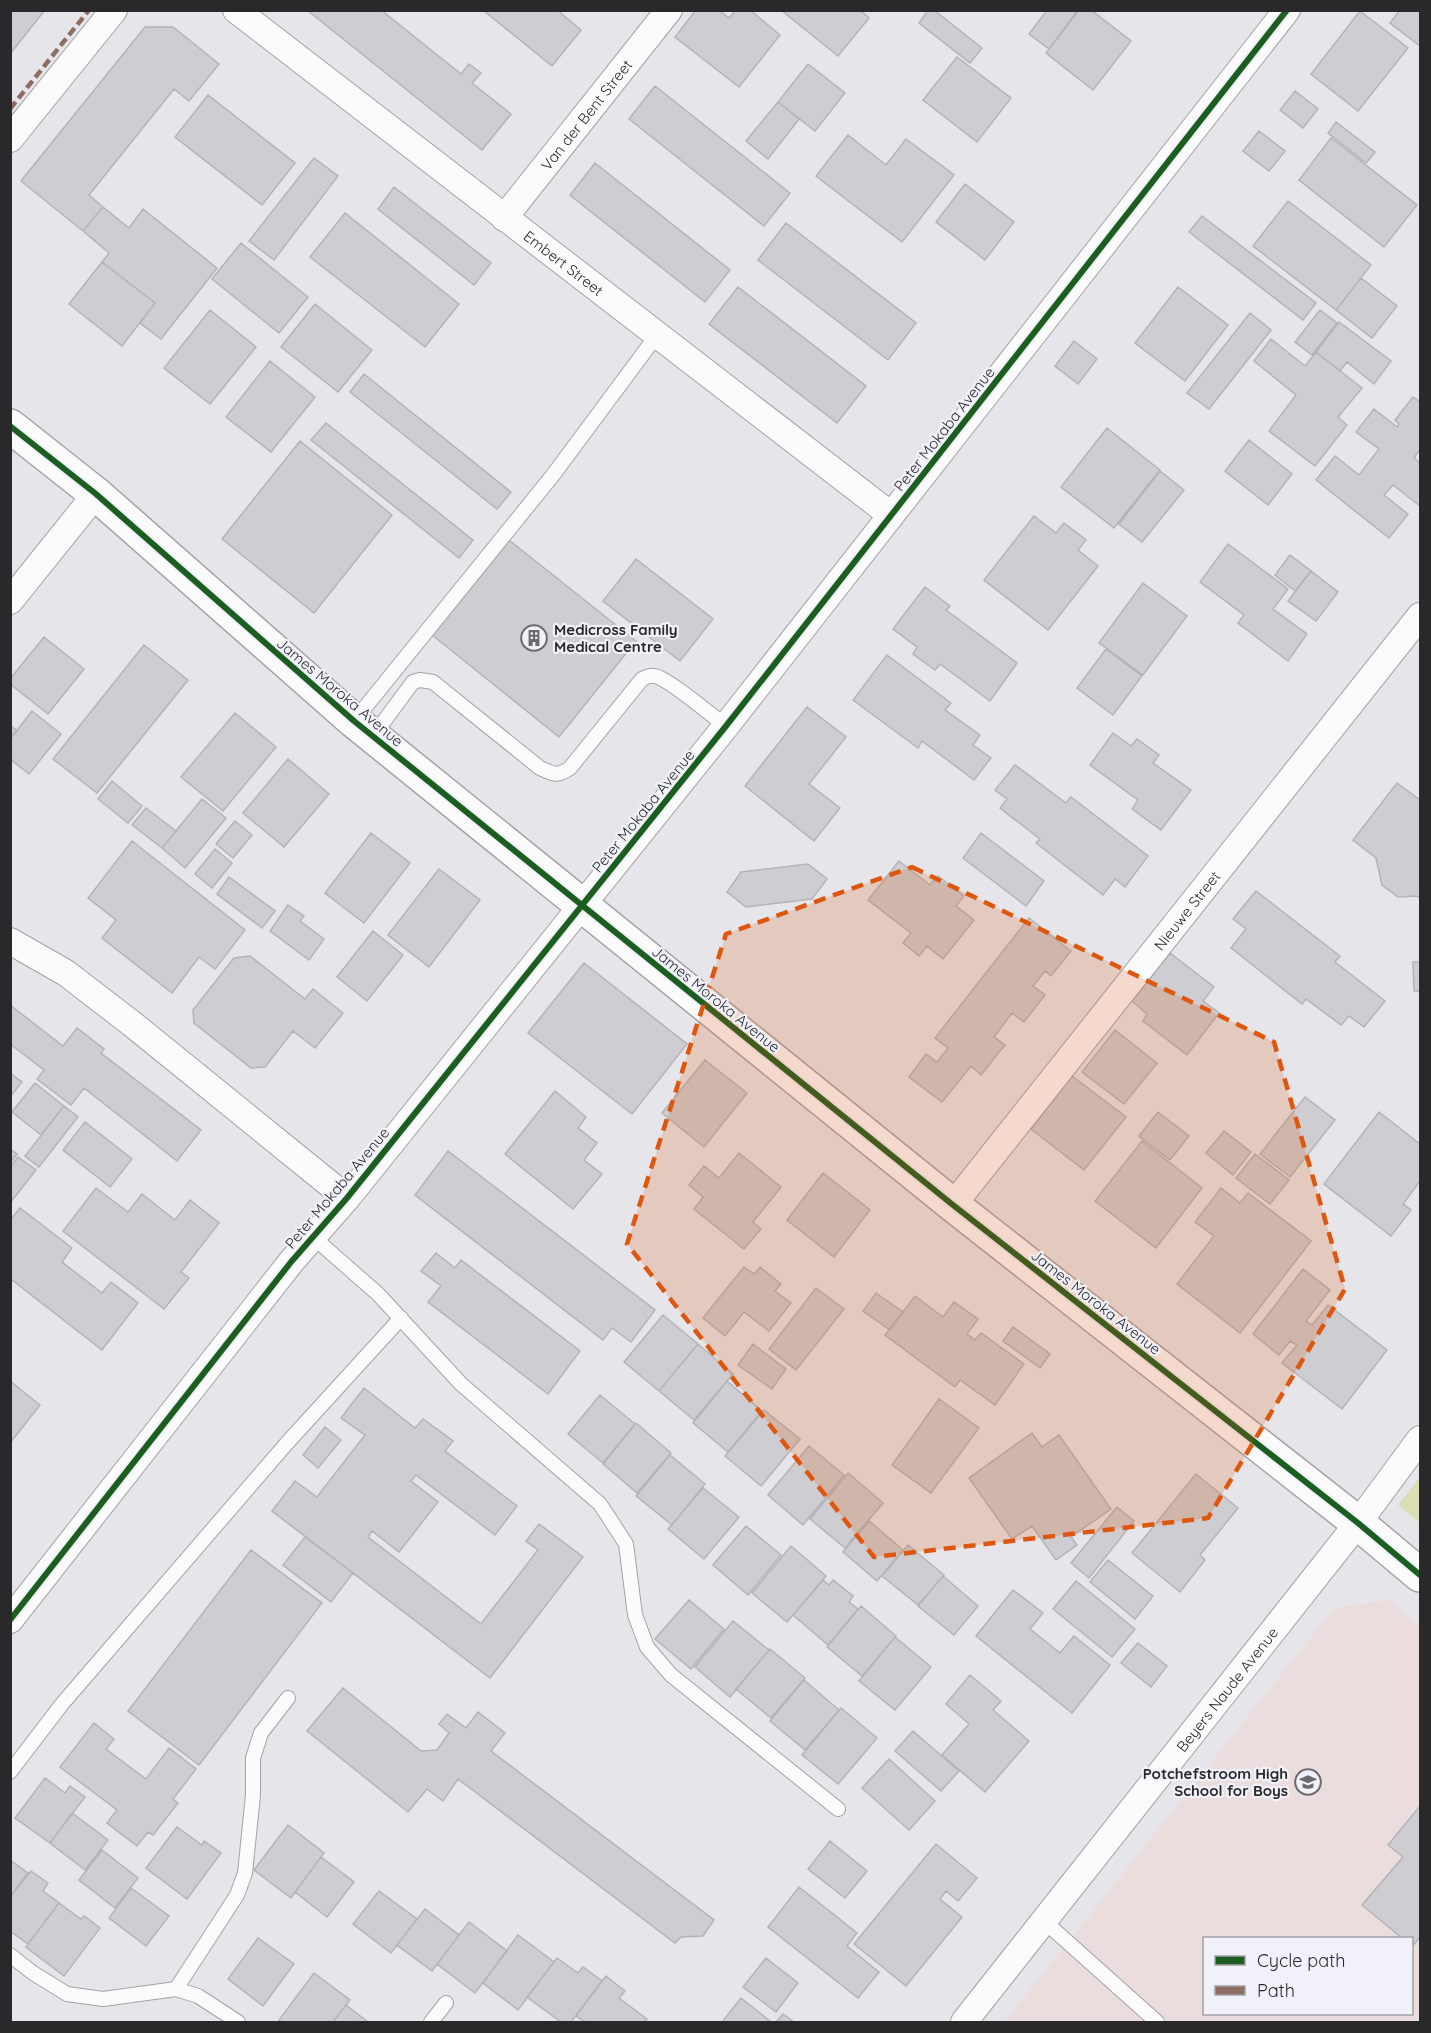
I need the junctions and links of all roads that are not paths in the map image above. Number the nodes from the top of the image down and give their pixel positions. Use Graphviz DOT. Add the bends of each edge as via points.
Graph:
graph roads {
  1 [pos="114,10"];
  2 [pos="236,10"];
  3 [pos="669,10"];
  4 [pos="1287,10"];
  5 [pos="10,139"];
  6 [pos="504,218"];
  7 [pos="657,335"];
  8 [pos="10,426"];
  9 [pos="96,494"];
  10 [pos="891,515"];
  11 [pos="10,601"];
  12 [pos="1420,616"];
  13 [pos="726,726"];
  14 [pos="364,729"];
  15 [pos="582,907"];
  16 [pos="10,941"];
  17 [pos="347,1198"];
  18 [pos="953,1205"];
  19 [pos="313,1237"];
  20 [pos="401,1318"];
  21 [pos="1420,1439"];
  22 [pos="1358,1523"];
  23 [pos="1420,1575"];
  24 [pos="10,1620"];
  25 [pos="288,1698"];
  26 [pos="10,1772"];
  27 [pos="838,1809"];
  28 [pos="1044,1921"];
  29 [pos="10,1955"];
  30 [pos="176,1989"];
  31 [pos="446,2003"];
  32 [pos="238,2022"];
  33 [pos="431,2022"];
  34 [pos="964,2022"];
  35 [pos="1157,2022"];
  1 -- 5 [label="street"];
  2 -- 6 [label="street, Embert Street"];
  3 -- 6 [label="street, Van der Bent Street"];
  4 -- 10 [label="street, Peter Mokaba Avenue"];
  6 -- 7 [label="street, Embert Street"];
  7 -- 10 [label="street, Embert Street"];
  7 -- 14 [label="lane"];
  8 -- 9 [label="street, James Moroka Avenue"];
  9 -- 11 [label="street"];
  9 -- 14 [label="street, James Moroka Avenue"];
  10 -- 13 [label="street, Peter Mokaba Avenue"];
  12 -- 18 [label="street, Nieuwe Street"];
  13 -- 14 [label="lane" via="669,683 650,676 642,679 562,774 540,768 433,682 413,682"];
  13 -- 15 [label="street, Peter Mokaba Avenue"];
  14 -- 15 [label="street, James Moroka Avenue"];
  15 -- 17 [label="street, Peter Mokaba Avenue"];
  15 -- 18 [label="street, James Moroka Avenue"];
  16 -- 17 [label="street" via="66,973"];
  17 -- 19 [label="street, Peter Mokaba Avenue"];
  18 -- 22 [label="street, James Moroka Avenue"];
  19 -- 20 [label="lane"];
  19 -- 24 [label="street, Peter Mokaba Avenue"];
  20 -- 26 [label="lane" via="271,1461 62,1704"];
  20 -- 27 [label="lane" via="461,1384 600,1504 626,1544 635,1615 647,1647 671,1675"];
  21 -- 22 [label="street, Beyers Naude Avenue"];
  22 -- 23 [label="street, James Moroka Avenue"];
  22 -- 28 [label="street, Beyers Naude Avenue"];
  25 -- 30 [label="lane" via="261,1733 253,1758 245,1874 237,1895"];
  28 -- 34 [label="street, Beyers Naude Avenue"];
  28 -- 35 [label="lane"];
  29 -- 30 [label="lane" via="67,1994 103,1999"];
  30 -- 32 [label="lane" via="198,1996"];
  31 -- 33 [label="lane"];
}
